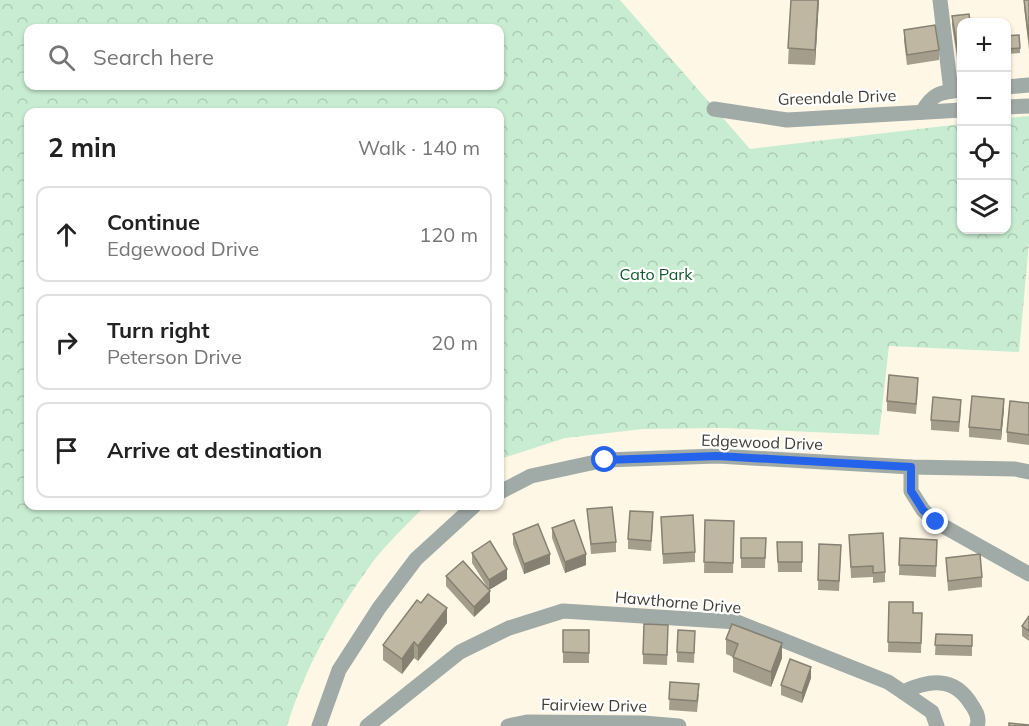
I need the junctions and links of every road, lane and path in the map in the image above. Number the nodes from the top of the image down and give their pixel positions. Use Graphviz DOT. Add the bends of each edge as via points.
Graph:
graph roads {
  1 [pos="940,0"];
  2 [pos="1029,86"];
  3 [pos="1011,87"];
  4 [pos="956,91"];
  5 [pos="1029,106"];
  6 [pos="1011,107"];
  7 [pos="714,109"];
  8 [pos="957,110"];
  9 [pos="922,112"];
  10 [pos="911,467"];
  11 [pos="1029,472"];
  12 [pos="504,490"];
  13 [pos="470,510"];
  14 [pos="1029,574"];
  15 [pos="903,692"];
  16 [pos="319,726"];
  17 [pos="367,726"];
  18 [pos="508,726"];
  19 [pos="680,726"];
  20 [pos="937,726"];
  21 [pos="977,726"];
  1 -- 4 [label="street"];
  2 -- 3 [label="street"];
  4 -- 9 [label="street" via="937,94"];
  5 -- 6 [label="street"];
  7 -- 9 [label="street, Greendale Drive" via="788,120"];
  8 -- 9 [label="street, Greendale Drive"];
  10 -- 11 [label="street, Edgewood Drive"];
  10 -- 12 [label="street, Edgewood Drive" via="717,456 605,460 531,476"];
  10 -- 14 [label="street" via="911,491 936,522"];
  13 -- 16 [label="street" via="416,560 379,608 339,670"];
  15 -- 17 [label="street, Hawthorne Drive" via="888,682 737,622 563,611 509,628 460,652"];
  15 -- 20 [label="street, Hawthorne Drive" via="932,712"];
  15 -- 21 [label="street" via="935,682 959,688 977,714"];
  18 -- 19 [label="street, Fairview Drive" via="527,722"];
}
